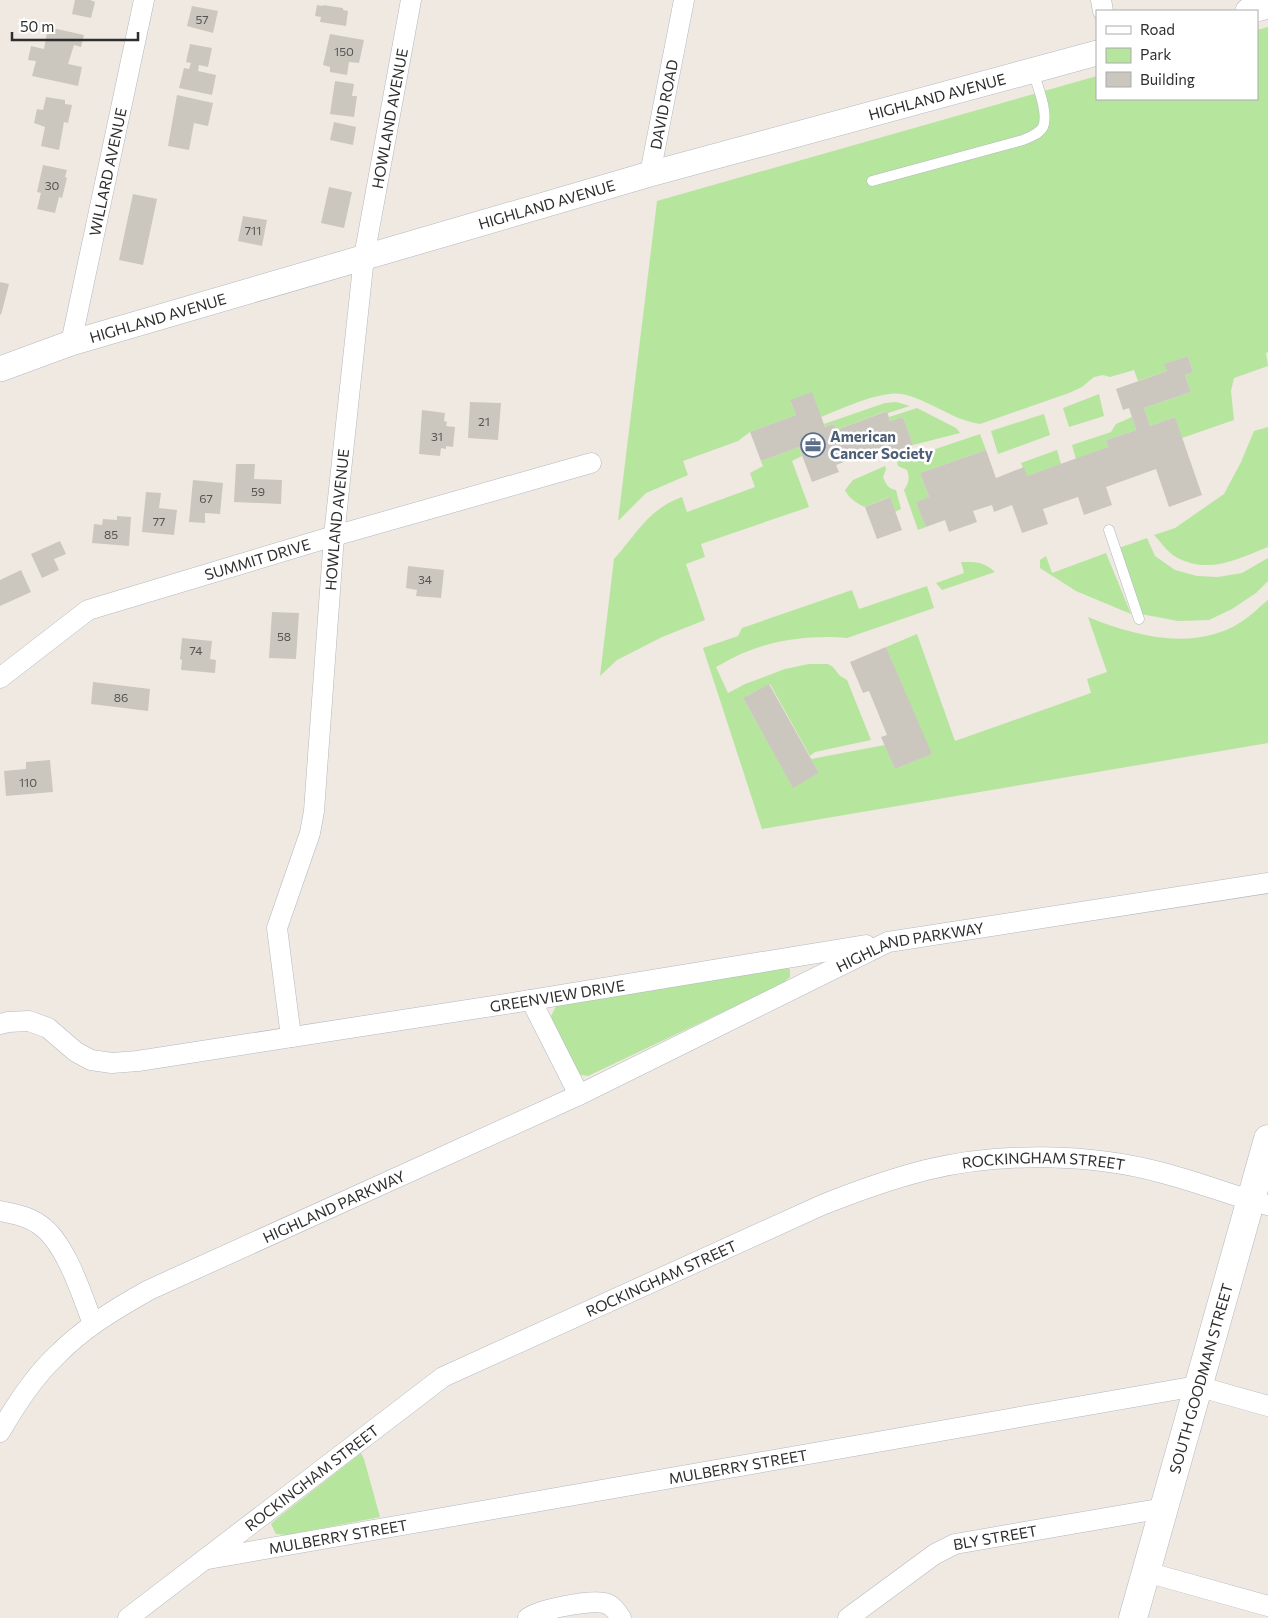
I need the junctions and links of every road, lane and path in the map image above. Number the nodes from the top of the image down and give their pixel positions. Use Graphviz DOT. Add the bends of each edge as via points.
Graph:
graph roads {
  1 [pos="144,0"];
  2 [pos="411,0"];
  3 [pos="684,0"];
  4 [pos="1268,6"];
  5 [pos="1252,10"];
  6 [pos="1096,53"];
  7 [pos="1033,70"];
  8 [pos="650,174"];
  9 [pos="872,181"];
  10 [pos="364,257"];
  11 [pos="72,343"];
  12 [pos="0,369"];
  13 [pos="591,464"];
  14 [pos="1109,530"];
  15 [pos="334,536"];
  16 [pos="1139,619"];
  17 [pos="0,678"];
  18 [pos="1268,883"];
  19 [pos="888,942"];
  20 [pos="531,1000"];
  21 [pos="0,1024"];
  22 [pos="291,1037"];
  23 [pos="579,1095"];
  24 [pos="1268,1139"];
  25 [pos="1259,1203"];
  26 [pos="0,1211"];
  27 [pos="94,1324"];
  28 [pos="1197,1386"];
  29 [pos="1268,1406"];
  30 [pos="0,1432"];
  31 [pos="1164,1508"];
  32 [pos="206,1560"];
  33 [pos="1146,1572"];
  34 [pos="1268,1606"];
  35 [pos="128,1618"];
  36 [pos="528,1618"];
  37 [pos="621,1618"];
  38 [pos="848,1618"];
  39 [pos="1133,1618"];
  1 -- 11 [label="street, WILLARD AVENUE"];
  2 -- 10 [label="street, HOWLAND AVENUE"];
  3 -- 8 [label="street, DAVID ROAD"];
  4 -- 5 [label="street"];
  6 -- 7 [label="street, HIGHLAND AVENUE"];
  7 -- 8 [label="street, HIGHLAND AVENUE"];
  7 -- 9 [label="lane" via="1045,116 1043,127 1037,134"];
  8 -- 10 [label="street, HIGHLAND AVENUE"];
  10 -- 11 [label="street, HIGHLAND AVENUE"];
  10 -- 15 [label="street, HOWLAND AVENUE"];
  11 -- 12 [label="street, HIGHLAND AVENUE"];
  13 -- 15 [label="street, SUMMIT DRIVE"];
  14 -- 16 [label="lane"];
  15 -- 17 [label="street, SUMMIT DRIVE" via="88,610"];
  15 -- 22 [label="street, HOWLAND AVENUE" via="314,811 310,833 277,928"];
  18 -- 19 [label="street, HIGHLAND PARKWAY"];
  19 -- 20 [label="street, GREENVIEW DRIVE"];
  19 -- 23 [label="street, HIGHLAND PARKWAY"];
  20 -- 22 [label="street, GREENVIEW DRIVE"];
  20 -- 23 [label="street"];
  21 -- 22 [label="street, GREENVIEW DRIVE" via="29,1021 48,1028 76,1052 91,1060 112,1063"];
  23 -- 27 [label="street, HIGHLAND PARKWAY" via="149,1290"];
  24 -- 25 [label="main road, SOUTH GOODMAN STREET"];
  25 -- 28 [label="main road, SOUTH GOODMAN STREET"];
  25 -- 32 [label="street, ROCKINGHAM STREET" via="1163,1173 1075,1158 977,1160 874,1184 443,1377"];
  26 -- 27 [label="street" via="22,1215 41,1225 56,1241 68,1261"];
  27 -- 30 [label="street, HIGHLAND PARKWAY" via="35,1379"];
  28 -- 29 [label="street, MULBERRY STREET"];
  28 -- 31 [label="main road, SOUTH GOODMAN STREET"];
  28 -- 32 [label="street, MULBERRY STREET"];
  31 -- 33 [label="main road, SOUTH GOODMAN STREET"];
  31 -- 38 [label="street, BLY STREET" via="955,1544 935,1554"];
  32 -- 35 [label="street, ROCKINGHAM STREET"];
  33 -- 34 [label="street"];
  33 -- 39 [label="main road, SOUTH GOODMAN STREET"];
  36 -- 37 [label="street" via="543,1611 589,1603 605,1603"];
}
